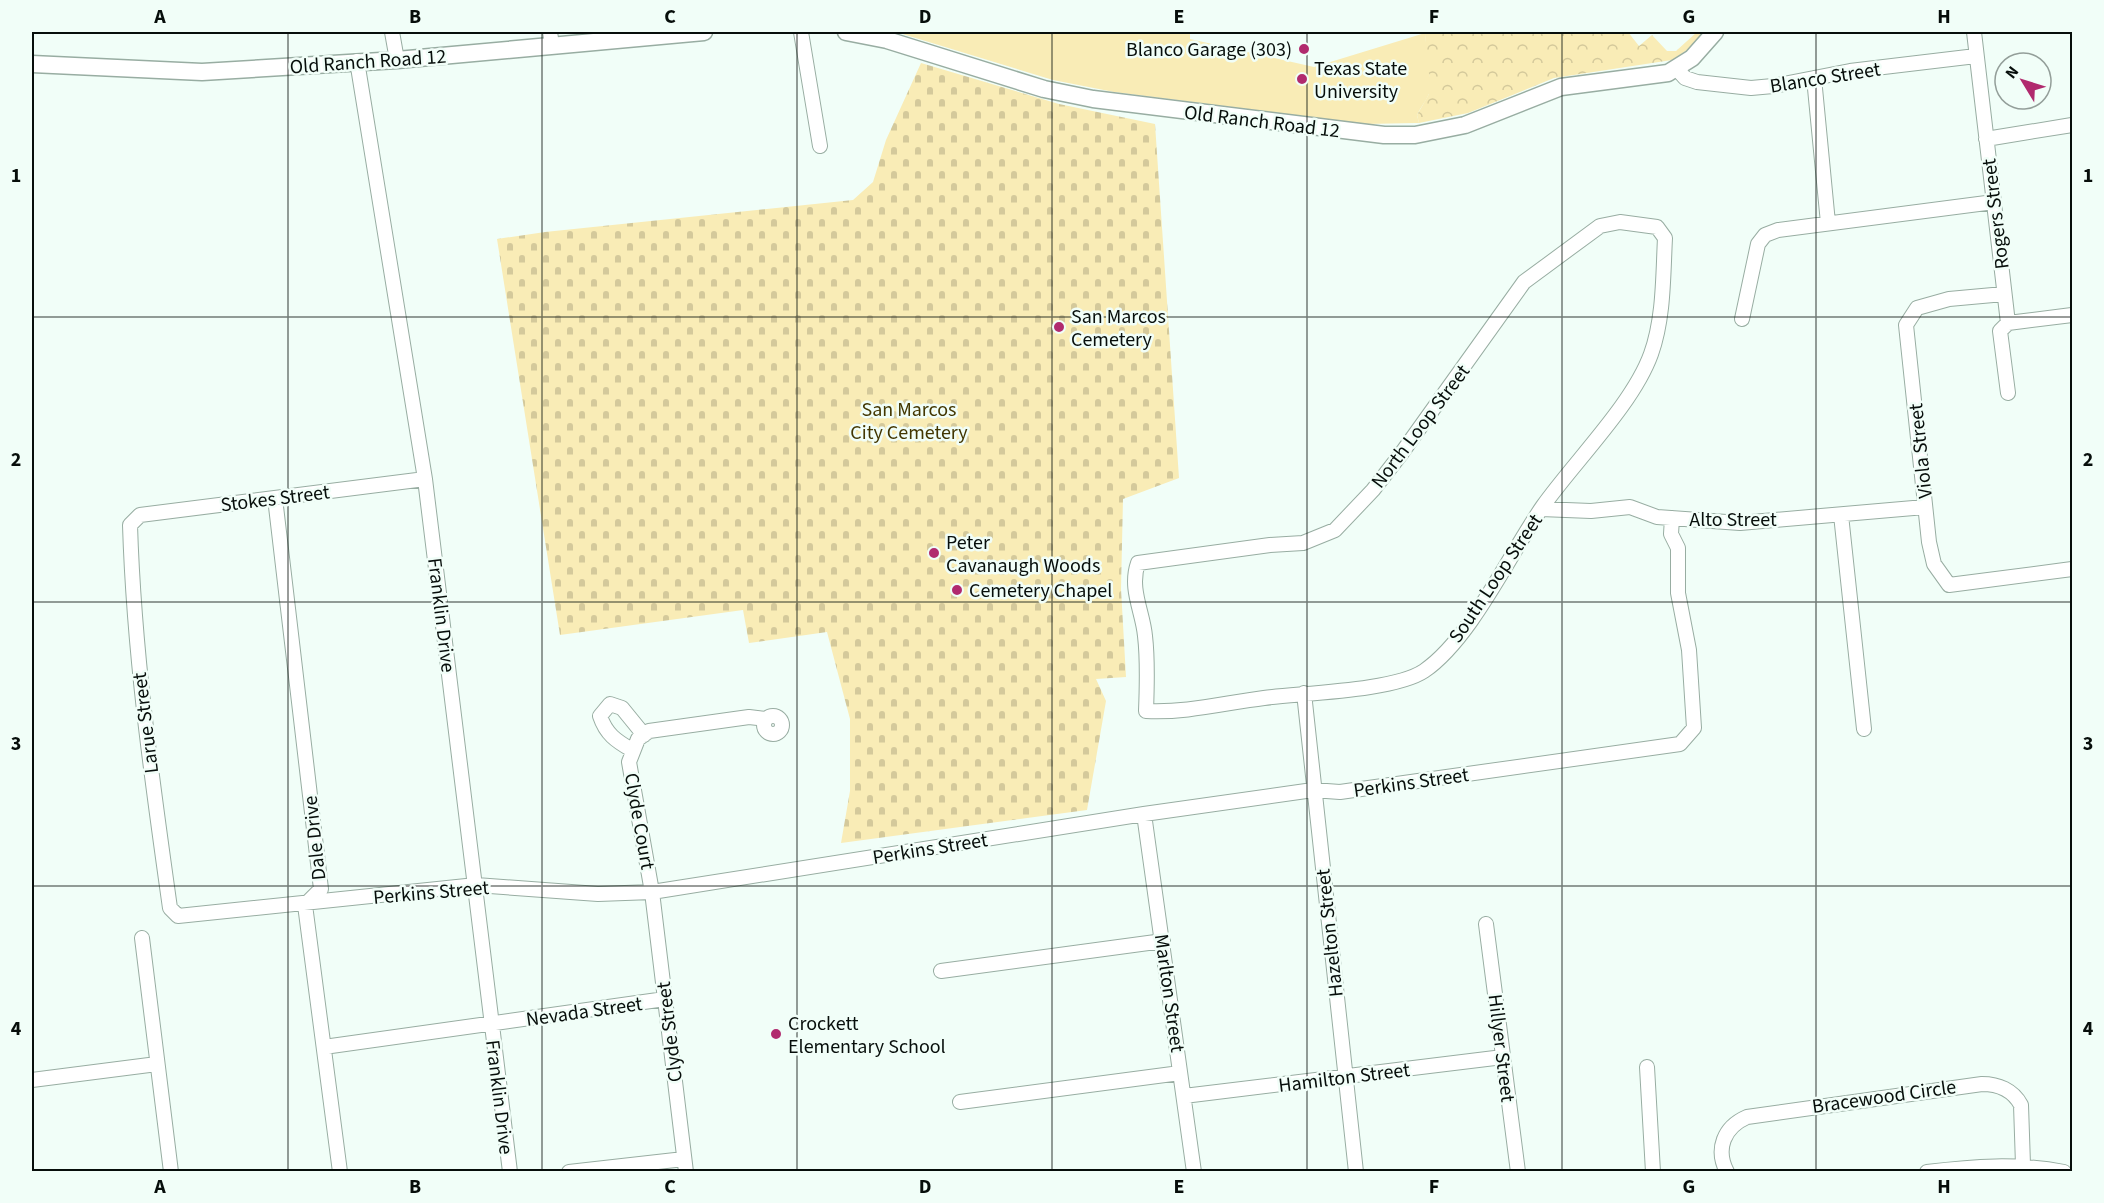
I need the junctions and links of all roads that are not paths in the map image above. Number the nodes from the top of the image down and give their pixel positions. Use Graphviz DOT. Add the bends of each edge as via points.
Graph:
graph roads {
  1 [pos="392,32"];
  2 [pos="699,32"];
  3 [pos="704,32"];
  4 [pos="801,32"];
  5 [pos="846,32"];
  6 [pos="1715,32"];
  7 [pos="1974,32"];
  8 [pos="551,38"];
  9 [pos="1976,56"];
  10 [pos="397,60"];
  11 [pos="357,61"];
  12 [pos="32,64"];
  13 [pos="1677,69"];
  14 [pos="1814,78"];
  15 [pos="2073,125"];
  16 [pos="1986,139"];
  17 [pos="820,146"];
  18 [pos="1994,202"];
  19 [pos="1828,223"];
  20 [pos="1660,231"];
  21 [pos="2004,294"];
  22 [pos="2073,315"];
  23 [pos="1742,319"];
  24 [pos="2008,323"];
  25 [pos="2008,393"];
  26 [pos="425,479"];
  27 [pos="274,498"];
  28 [pos="1925,507"];
  29 [pos="1541,508"];
  30 [pos="1841,515"];
  31 [pos="1672,518"];
  32 [pos="130,525"];
  33 [pos="2073,569"];
  34 [pos="1304,693"];
  35 [pos="1146,711"];
  36 [pos="766,719"];
  37 [pos="1864,729"];
  38 [pos="644,735"];
  39 [pos="632,750"];
  40 [pos="1313,790"];
  41 [pos="1144,814"];
  42 [pos="476,885"];
  43 [pos="652,892"];
  44 [pos="305,905"];
  45 [pos="178,916"];
  46 [pos="1486,924"];
  47 [pos="142,938"];
  48 [pos="1163,941"];
  49 [pos="941,971"];
  50 [pos="665,999"];
  51 [pos="491,1023"];
  52 [pos="324,1047"];
  53 [pos="1503,1057"];
  54 [pos="157,1064"];
  55 [pos="1647,1067"];
  56 [pos="1180,1073"];
  57 [pos="1346,1077"];
  58 [pos="32,1080"];
  59 [pos="1184,1096"];
  60 [pos="960,1102"];
  61 [pos="685,1165"];
  62 [pos="2023,1165"];
  63 [pos="171,1172"];
  64 [pos="340,1172"];
  65 [pos="510,1172"];
  66 [pos="569,1172"];
  67 [pos="1194,1172"];
  68 [pos="1356,1172"];
  69 [pos="1518,1172"];
  70 [pos="1653,1172"];
  71 [pos="1727,1172"];
  72 [pos="1927,1172"];
  73 [pos="2064,1172"];
  1 -- 10 [label="street"];
  2 -- 3 [label="main road, Old Ranch Road 12"];
  2 -- 8 [label="main road, Old Ranch Road 12"];
  4 -- 17 [label="street"];
  5 -- 13 [label="main road, Old Ranch Road 12" via="887,40 1093,99 1384,135 1415,135 1465,125 1561,87 1655,76"];
  6 -- 13 [label="main road" via="1698,53"];
  7 -- 9 [label="street, Rogers Street"];
  8 -- 10 [label="main road, Old Ranch Road 12"];
  9 -- 14 [label="street, Blanco Street" via="1850,70"];
  9 -- 16 [label="street, Rogers Street"];
  10 -- 11 [label="main road, Old Ranch Road 12"];
  11 -- 12 [label="main road, Old Ranch Road 12" via="202,72"];
  11 -- 26 [label="street, Franklin Drive"];
  13 -- 14 [label="street, Blanco Street" via="1691,80 1751,88"];
  14 -- 19 [label="street"];
  15 -- 16 [label="street"];
  16 -- 18 [label="street, Rogers Street"];
  18 -- 19 [label="street"];
  18 -- 21 [label="street, Rogers Street"];
  19 -- 23 [label="street" via="1766,235 1758,244"];
  20 -- 29 [label="street, South Loop Street" via="1665,237 1664,265 1660,318 1651,354 1637,384"];
  20 -- 35 [label="street, North Loop Street" via="1642,223 1600,226 1524,282 1401,454 1335,530 1303,543 1138,563 1136,587 1145,633"];
  21 -- 24 [label="street, Rogers Street"];
  21 -- 28 [label="street, Viola Street" via="1949,299 1917,308 1906,325"];
  22 -- 24 [label="street"];
  24 -- 25 [label="street, Rogers Street" via="2000,331"];
  26 -- 27 [label="street, Stokes Street"];
  26 -- 42 [label="street, Franklin Drive"];
  27 -- 32 [label="street, Stokes Street" via="140,515"];
  27 -- 44 [label="street, Dale Drive" via="321,889"];
  28 -- 30 [label="street, Alto Street"];
  28 -- 33 [label="street, Viola Street" via="1934,564 1949,585"];
  29 -- 31 [label="street, Alto Street" via="1591,511 1630,507"];
  29 -- 34 [label="street, South Loop Street" via="1456,639 1423,672 1385,685"];
  30 -- 31 [label="street, Alto Street" via="1740,523"];
  30 -- 37 [label="street"];
  31 -- 40 [label="street, Perkins Street" via="1678,593 1689,650 1694,728 1680,744 1340,792"];
  32 -- 45 [label="street, Larue Street" via="143,710 170,908"];
  34 -- 35 [label="street, South Loop Street" via="1209,708"];
  34 -- 40 [label="street, Hazelton Street"];
  36 -- 38 [label="street" via="749,717 649,730"];
  38 -- 39 [label="street, Clyde Court"];
  38 -- 39 [label="street" via="622,708 610,704 603,709 600,716 604,728 614,740"];
  39 -- 43 [label="street, Clyde Court" via="629,762"];
  40 -- 41 [label="street, Perkins Street"];
  40 -- 57 [label="street, Hazelton Street"];
  41 -- 43 [label="street, Perkins Street"];
  41 -- 48 [label="street, Marlton Street"];
  42 -- 43 [label="street, Perkins Street" via="598,894"];
  42 -- 44 [label="street, Perkins Street"];
  42 -- 51 [label="street, Franklin Drive"];
  43 -- 50 [label="street, Clyde Street"];
  44 -- 45 [label="street, Perkins Street"];
  44 -- 52 [label="street, Dale Drive"];
  46 -- 53 [label="street, Hillyer Street"];
  47 -- 54 [label="street"];
  48 -- 49 [label="street"];
  48 -- 56 [label="street, Marlton Street"];
  50 -- 51 [label="street, Nevada Street"];
  50 -- 61 [label="street, Clyde Street"];
  51 -- 52 [label="street, Nevada Street"];
  51 -- 65 [label="street, Franklin Drive"];
  52 -- 64 [label="street, Dale Drive"];
  53 -- 57 [label="street, Hamilton Street"];
  53 -- 69 [label="street, Hillyer Street"];
  54 -- 58 [label="street"];
  54 -- 63 [label="street"];
  55 -- 70 [label="street"];
  56 -- 59 [label="street, Marlton Street"];
  56 -- 60 [label="street"];
  57 -- 59 [label="street, Hamilton Street"];
  57 -- 68 [label="street, Hazelton Street"];
  59 -- 67 [label="street, Marlton Street"];
  61 -- 66 [label="street"];
  62 -- 71 [label="street, Bracewood Circle" via="2021,1105 2006,1090 1982,1084 1747,1117 1729,1129 1723,1141 1721,1154"];
  62 -- 72 [label="street"];
  62 -- 73 [label="street"];
}
